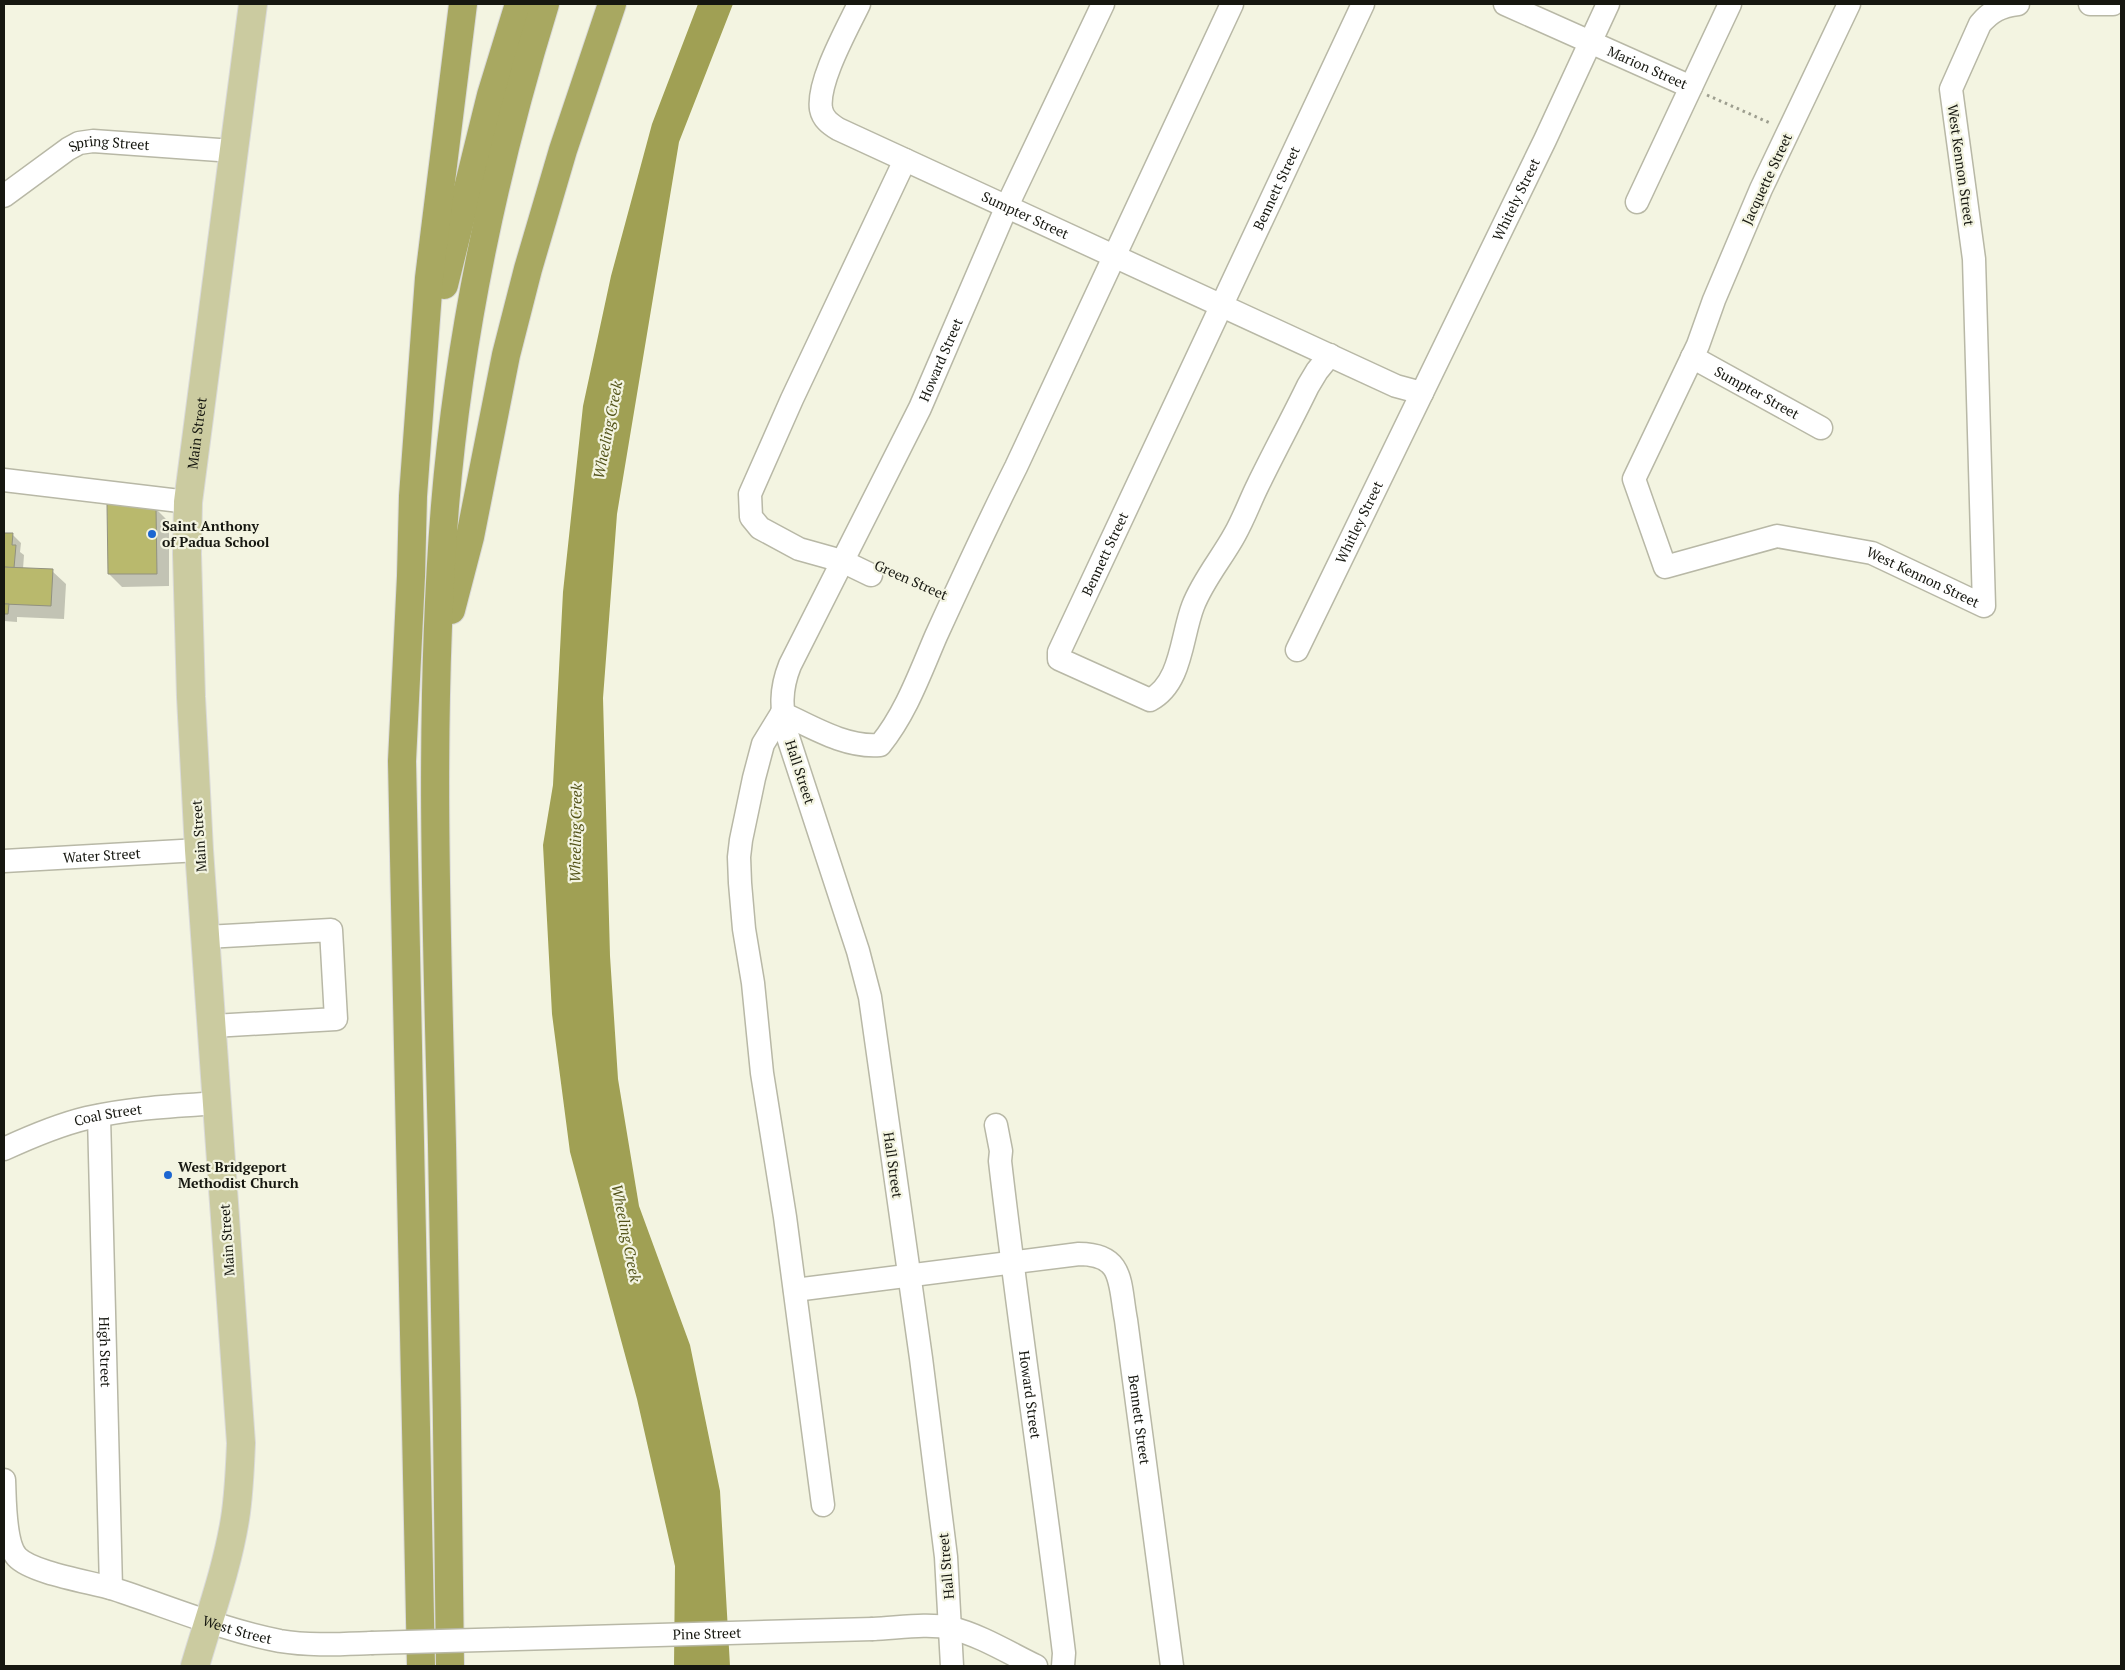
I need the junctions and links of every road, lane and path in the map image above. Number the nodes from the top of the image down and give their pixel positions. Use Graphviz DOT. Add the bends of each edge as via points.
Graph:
graph roads {
  1 [pos="253,4"];
  2 [pos="463,4"];
  3 [pos="519,4"];
  4 [pos="545,4"];
  5 [pos="612,4"];
  6 [pos="1103,4"];
  7 [pos="1232,4"];
  8 [pos="1363,4"];
  9 [pos="1505,4"];
  10 [pos="1608,4"];
  11 [pos="1730,4"];
  12 [pos="1849,4"];
  13 [pos="2018,4"];
  14 [pos="2090,4"];
  15 [pos="2113,4"];
  16 [pos="856,9"];
  17 [pos="1590,43"];
  18 [pos="1690,87"];
  19 [pos="1789,132"];
  20 [pos="233,151"];
  21 [pos="905,160"];
  22 [pos="4,196"];
  23 [pos="1637,202"];
  24 [pos="1007,206"];
  25 [pos="1114,256"];
  26 [pos="1221,306"];
  27 [pos="1330,355"];
  28 [pos="1692,357"];
  29 [pos="1422,393"];
  30 [pos="1821,428"];
  31 [pos="4,480"];
  32 [pos="413,496"];
  33 [pos="188,502"];
  34 [pos="842,562"];
  35 [pos="877,571"];
  36 [pos="954,598"];
  37 [pos="1297,650"];
  38 [pos="436,665"];
  39 [pos="782,713"];
  40 [pos="199,850"];
  41 [pos="4,861"];
  42 [pos="206,937"];
  43 [pos="213,1026"];
  44 [pos="218,1104"];
  45 [pos="99,1116"];
  46 [pos="996,1125"];
  47 [pos="4,1149"];
  48 [pos="1012,1261"];
  49 [pos="908,1275"];
  50 [pos="795,1290"];
  51 [pos="4,1480"];
  52 [pos="823,1505"];
  53 [pos="111,1588"];
  54 [pos="208,1622"];
  55 [pos="951,1628"];
  56 [pos="371,1643"];
  57 [pos="195,1666"];
  58 [pos="421,1666"];
  59 [pos="450,1666"];
  60 [pos="952,1666"];
  61 [pos="1036,1666"];
  62 [pos="1063,1666"];
  63 [pos="1172,1666"];
  1 -- 20 [label="main road, Main Street"];
  2 -- 32 [label="highway" via="429,278"];
  3 -- 32 [label="highway" via="491,94 446,277"];
  4 -- 38 [label="highway" via="490,215 463,360 445,509"];
  5 -- 38 [label="highway" via="563,150 521,298 494,408 470,537"];
  6 -- 24 [label="street, Howard Street"];
  7 -- 25 [label="street"];
  8 -- 26 [label="street, Bennett Street"];
  9 -- 17 [label="street, Marion Street"];
  10 -- 17 [label="street, Whitely Street"];
  11 -- 18 [label="street"];
  12 -- 19 [label="street, Jacquette Street"];
  13 -- 28 [label="street, West Kennon Street" via="2002,6 1987,15 1951,89 1974,259 1984,606 1872,553 1777,536 1665,567 1634,479"];
  14 -- 15 [label="street"];
  16 -- 21 [label="street, Sumpter Street" via="822,91 821,111 827,122 838,129"];
  17 -- 18 [label="street, Marion Street"];
  17 -- 29 [label="street, Whitely Street"];
  18 -- 19 [label="path, Marion Street"];
  18 -- 23 [label="street"];
  19 -- 28 [label="street, Jacquette Street" via="1761,189"];
  20 -- 22 [label="street, Spring Street" via="92,141 79,143"];
  20 -- 33 [label="main road, Main Street"];
  21 -- 24 [label="street, Sumpter Street"];
  21 -- 34 [label="street, Green Street" via="750,494 751,517 760,528 799,549"];
  24 -- 25 [label="street, Sumpter Street"];
  24 -- 34 [label="street, Howard Street" via="920,408"];
  25 -- 26 [label="street, Sumpter Street"];
  25 -- 36 [label="street"];
  26 -- 27 [label="street, Sumpter Street"];
  26 -- 27 [label="street, Bennett Street" via="1059,652 1059,659 1141,696 1150,700 1160,695 1170,681 1193,607 1204,583 1230,544 1308,386"];
  27 -- 29 [label="street, Sumpter Street" via="1396,386"];
  28 -- 30 [label="street, Sumpter Street"];
  29 -- 37 [label="street, Whitley Street"];
  31 -- 33 [label="street"];
  32 -- 58 [label="highway" via="402,761"];
  33 -- 40 [label="main road, Main Street" via="187,598"];
  34 -- 35 [label="street, Green Street"];
  34 -- 39 [label="street, Howard Street" via="790,665 782,690"];
  35 -- 36 [label="path, Green Street"];
  36 -- 39 [label="street" via="910,694 880,745 854,743"];
  38 -- 59 [label="highway" via="436,915"];
  39 -- 49 [label="street, Hall Street" via="870,997"];
  39 -- 50 [label="street" via="763,744 739,857 744,929 762,1074"];
  40 -- 41 [label="street, Water Street"];
  40 -- 42 [label="main road, Main Street"];
  42 -- 43 [label="main road, Main Street"];
  42 -- 43 [label="street" via="331,930 336,1019"];
  43 -- 44 [label="main road, Main Street"];
  44 -- 45 [label="street, Coal Street" via="150,1108"];
  44 -- 54 [label="main road, Main Street" via="241,1443 235,1520"];
  45 -- 47 [label="street, Coal Street" via="85,1118"];
  45 -- 53 [label="street, High Street"];
  46 -- 48 [label="street, Howard Street"];
  48 -- 49 [label="street, Bennett Street"];
  48 -- 62 [label="street, Howard Street"];
  48 -- 63 [label="street, Bennett Street" via="1093,1254 1111,1262 1117,1272"];
  49 -- 50 [label="street, Bennett Street"];
  49 -- 55 [label="street, Hall Street" via="945,1548"];
  50 -- 52 [label="street"];
  51 -- 53 [label="street, West Street" via="10,1543 18,1558 33,1567"];
  53 -- 54 [label="street, West Street"];
  54 -- 56 [label="street, West Street" via="282,1641"];
  54 -- 57 [label="main road, Main Street"];
  55 -- 56 [label="street, Pine Street, bridge"];
  55 -- 60 [label="street, Hall Street"];
  55 -- 61 [label="street, Pine Street"];
}
